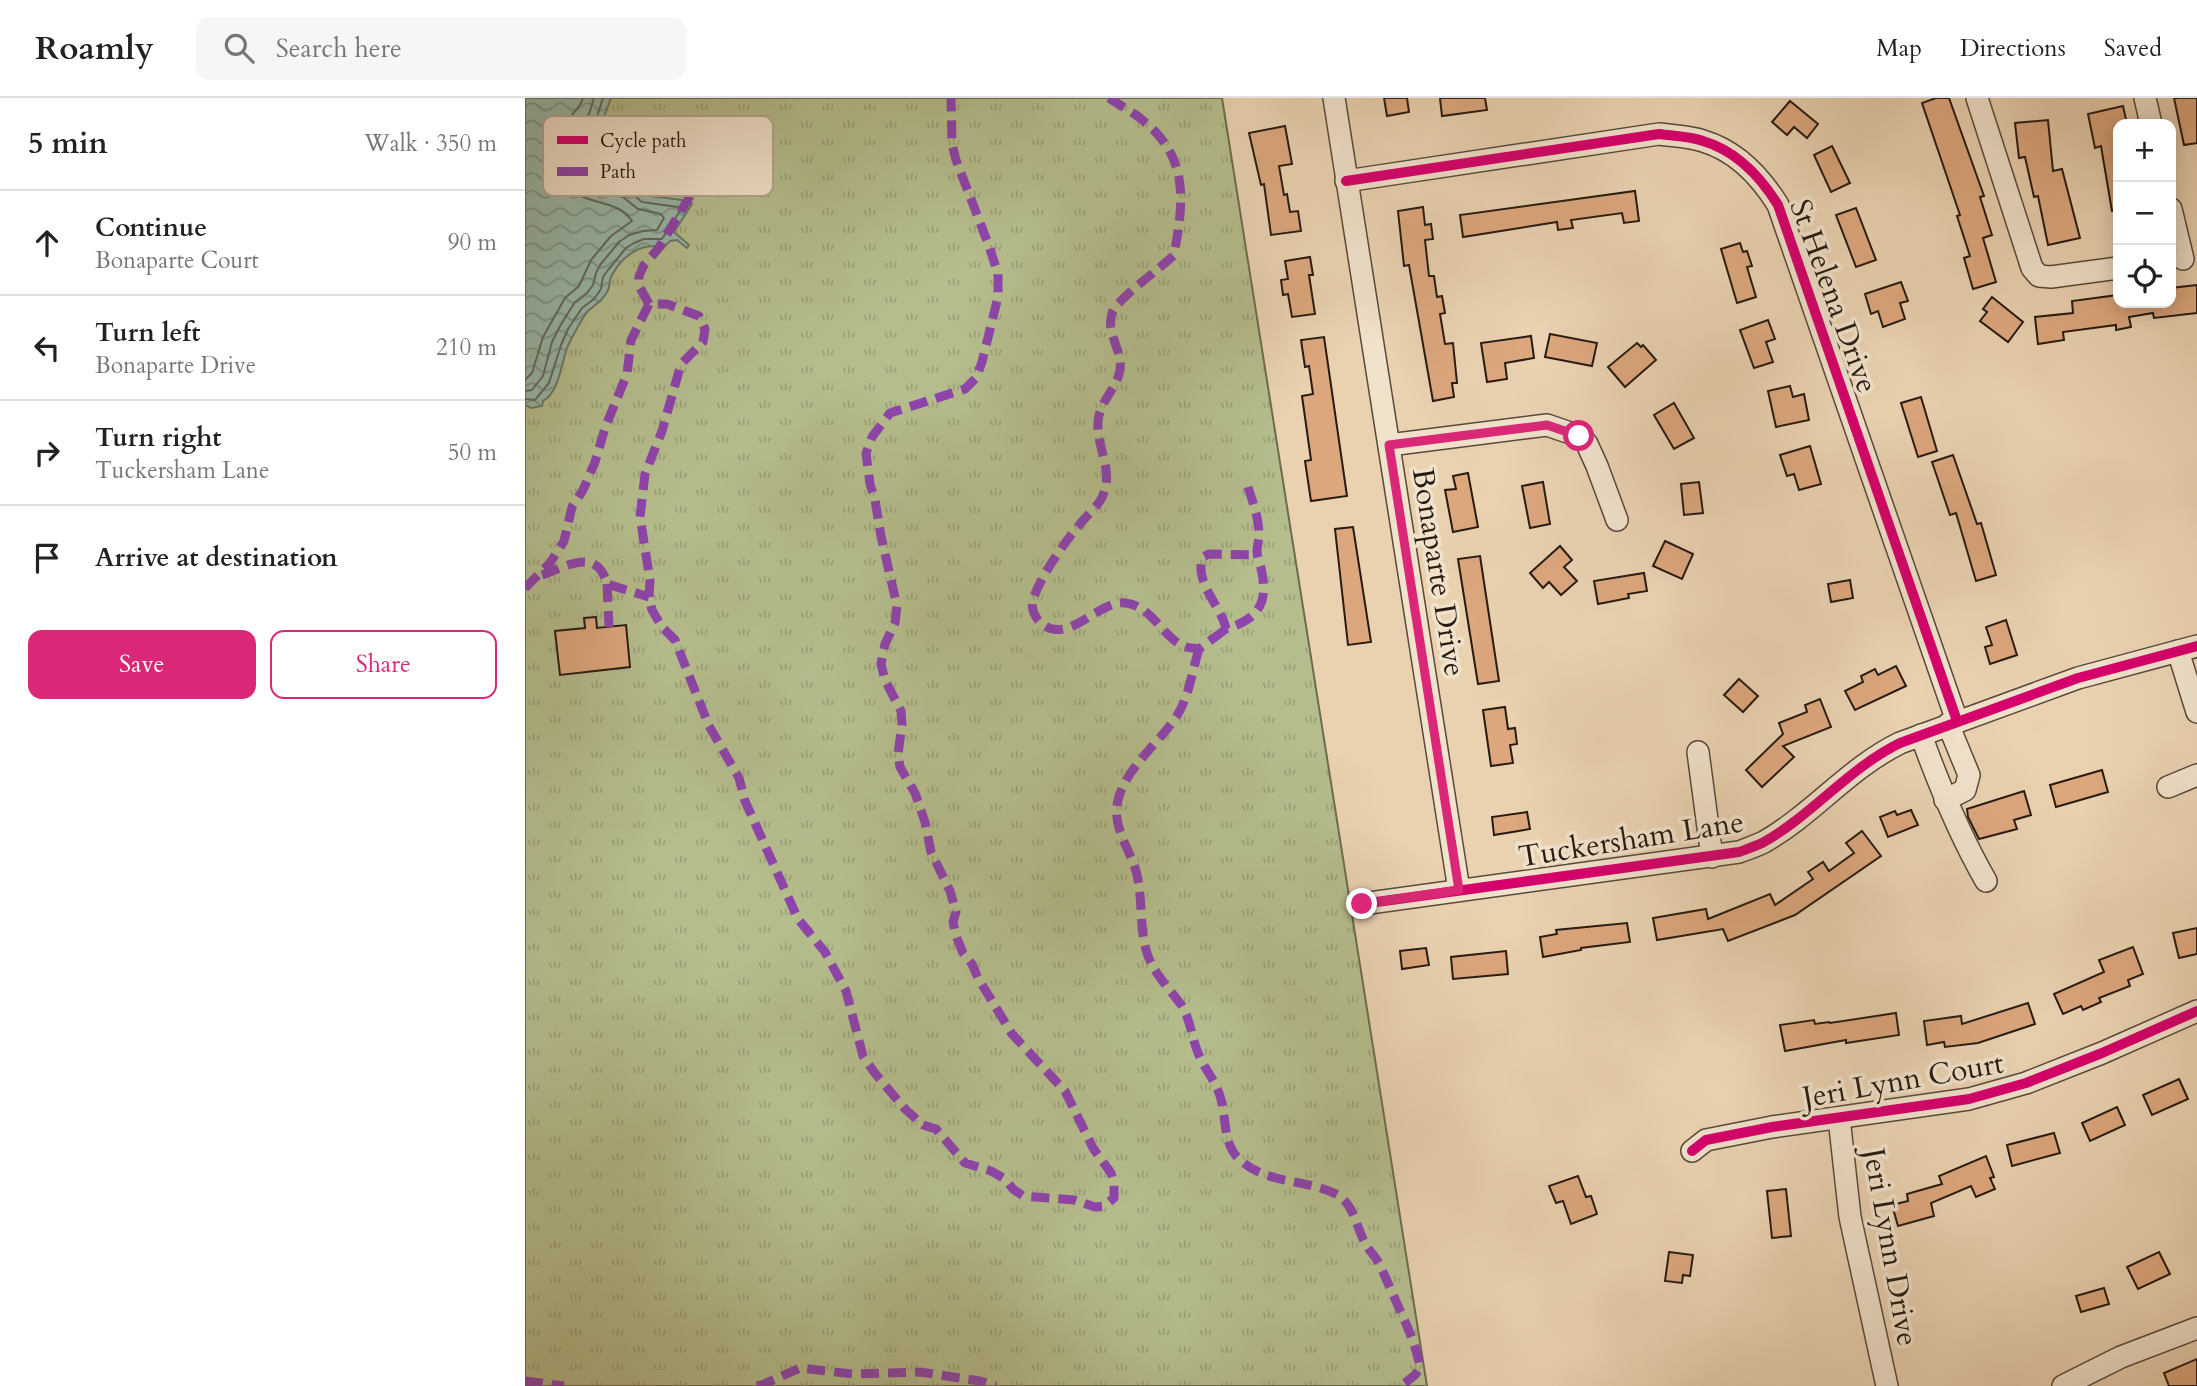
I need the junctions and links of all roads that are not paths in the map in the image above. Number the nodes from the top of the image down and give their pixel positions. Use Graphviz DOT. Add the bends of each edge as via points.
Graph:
graph roads {
  1 [pos="1333,98"];
  2 [pos="1977,98"];
  3 [pos="2145,98"];
  4 [pos="2150,119"];
  5 [pos="1346,181"];
  6 [pos="2176,230"];
  7 [pos="2183,259"];
  8 [pos="2113,269"];
  9 [pos="1389,445"];
  10 [pos="1617,520"];
  11 [pos="2187,649"];
  12 [pos="2197,712"];
  13 [pos="1953,722"];
  14 [pos="1921,735"];
  15 [pos="1698,752"];
  16 [pos="2197,775"];
  17 [pos="2168,787"];
  18 [pos="1945,800"];
  19 [pos="1712,857"];
  20 [pos="1986,881"];
  21 [pos="1459,890"];
  22 [pos="1362,904"];
  23 [pos="2197,1011"];
  24 [pos="1839,1118"];
  25 [pos="1692,1151"];
  26 [pos="2197,1328"];
  27 [pos="1887,1386"];
  28 [pos="2063,1386"];
  1 -- 5 [label="street, Bonaparte Drive"];
  2 -- 8 [label="street" via="2032,268 2039,276 2051,277"];
  3 -- 4 [label="street"];
  5 -- 9 [label="street, Bonaparte Drive"];
  5 -- 13 [label="street, St Helena Drive" via="1659,134 1703,141 1739,158 1778,205"];
  6 -- 7 [label="street"];
  9 -- 10 [label="street" via="1547,425 1579,436 1587,444"];
  9 -- 21 [label="street, Bonaparte Drive"];
  11 -- 12 [label="street"];
  11 -- 13 [label="street, Tuckersham Lane" via="2078,678"];
  13 -- 14 [label="street, Tuckersham Lane"];
  13 -- 18 [label="street, St Helena Drive" via="1969,775 1965,790"];
  14 -- 18 [label="street"];
  14 -- 19 [label="street, Tuckersham Lane" via="1881,752 1763,842"];
  15 -- 19 [label="street"];
  16 -- 17 [label="street"];
  18 -- 20 [label="street"];
  19 -- 21 [label="street, Tuckersham Lane"];
  21 -- 22 [label="street, Tuckersham Lane"];
  23 -- 24 [label="street, Jeri Lynn Court" via="2026,1083 1969,1099"];
  24 -- 25 [label="street, Jeri Lynn Court" via="1706,1140"];
  24 -- 27 [label="street, Jeri Lynn Drive" via="1850,1217"];
  26 -- 28 [label="street"];
}
